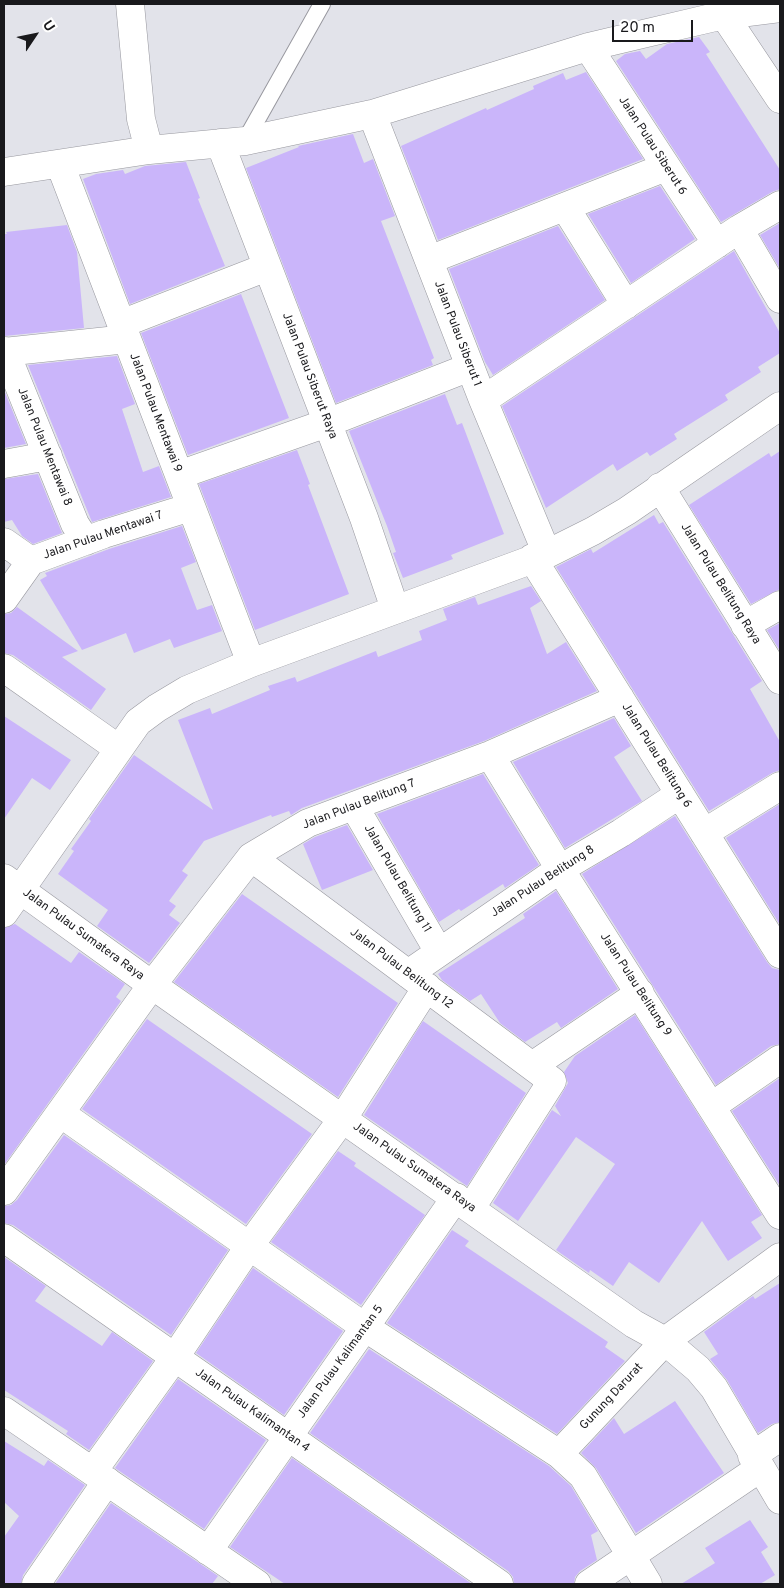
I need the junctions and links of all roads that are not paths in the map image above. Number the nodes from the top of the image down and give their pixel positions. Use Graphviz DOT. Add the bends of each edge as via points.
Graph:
graph roads {
  1 [pos="130,4"];
  2 [pos="322,4"];
  3 [pos="780,8"];
  4 [pos="724,15"];
  5 [pos="588,48"];
  6 [pos="780,99"];
  7 [pos="372,114"];
  8 [pos="233,142"];
  9 [pos="149,150"];
  10 [pos="60,164"];
  11 [pos="666,167"];
  12 [pos="4,172"];
  13 [pos="780,205"];
  14 [pos="565,207"];
  15 [pos="739,229"];
  16 [pos="717,244"];
  17 [pos="429,260"];
  18 [pos="267,266"];
  19 [pos="780,299"];
  20 [pos="626,305"];
  21 [pos="124,332"];
  22 [pos="5,352"];
  23 [pos="470,367"];
  24 [pos="483,400"];
  25 [pos="780,406"];
  26 [pos="327,423"];
  27 [pos="48,456"];
  28 [pos="4,464"];
  29 [pos="179,475"];
  30 [pos="660,487"];
  31 [pos="191,507"];
  32 [pos="86,541"];
  33 [pos="4,542"];
  34 [pos="539,556"];
  35 [pos="31,561"];
  36 [pos="4,599"];
  37 [pos="780,605"];
  38 [pos="395,609"];
  39 [pos="745,625"];
  40 [pos="250,663"];
  41 [pos="4,668"];
  42 [pos="780,680"];
  43 [pos="620,698"];
  44 [pos="119,749"];
  45 [pos="490,755"];
  46 [pos="780,786"];
  47 [pos="680,794"];
  48 [pos="354,806"];
  49 [pos="704,833"];
  50 [pos="251,857"];
  51 [pos="560,869"];
  52 [pos="12,884"];
  53 [pos="4,913"];
  54 [pos="439,952"];
  55 [pos="780,954"];
  56 [pos="417,981"];
  57 [pos="152,985"];
  58 [pos="640,993"];
  59 [pos="780,1059"];
  60 [pos="542,1073"];
  61 [pos="712,1106"];
  62 [pos="60,1113"];
  63 [pos="343,1118"];
  64 [pos="5,1185"];
  65 [pos="463,1203"];
  66 [pos="780,1215"];
  67 [pos="4,1238"];
  68 [pos="250,1245"];
  69 [pos="780,1257"];
  70 [pos="366,1328"];
  71 [pos="666,1340"];
  72 [pos="175,1357"];
  73 [pos="4,1411"];
  74 [pos="288,1436"];
  75 [pos="780,1437"];
  76 [pos="559,1454"];
  77 [pos="756,1462"];
  78 [pos="100,1476"];
  79 [pos="780,1500"];
  80 [pos="208,1551"];
  81 [pos="632,1557"];
  82 [pos="36,1584"];
  83 [pos="257,1584"];
  84 [pos="499,1584"];
  85 [pos="589,1584"];
  86 [pos="648,1584"];
  1 -- 9 [label="street" via="141,119"];
  2 -- 8 [label="lane"];
  3 -- 4 [label="street"];
  4 -- 5 [label="street"];
  4 -- 6 [label="street"];
  5 -- 7 [label="street"];
  5 -- 11 [label="street, Jalan Pulau Siberut 6"];
  7 -- 8 [label="street"];
  7 -- 17 [label="street, Jalan Pulau Siberut 1"];
  8 -- 9 [label="street"];
  8 -- 18 [label="street, Jalan Pulau Siberut Raya"];
  9 -- 10 [label="street"];
  10 -- 12 [label="street"];
  10 -- 21 [label="street, Jalan Pulau Mentawai 9"];
  11 -- 14 [label="street"];
  11 -- 16 [label="street, Jalan Pulau Siberut 6"];
  13 -- 15 [label="street"];
  14 -- 17 [label="street"];
  14 -- 20 [label="street"];
  15 -- 16 [label="street"];
  15 -- 19 [label="street"];
  16 -- 20 [label="street"];
  17 -- 23 [label="street, Jalan Pulau Siberut 1"];
  18 -- 21 [label="street"];
  18 -- 26 [label="street, Jalan Pulau Siberut Raya"];
  20 -- 24 [label="street"];
  21 -- 22 [label="street"];
  21 -- 29 [label="street, Jalan Pulau Mentawai 9"];
  22 -- 27 [label="street, Jalan Pulau Mentawai 8"];
  23 -- 24 [label="street, Jalan Pulau Siberut 1"];
  23 -- 26 [label="street"];
  24 -- 34 [label="street, Jalan Pulau Siberut 1"];
  25 -- 30 [label="street"];
  26 -- 29 [label="street"];
  26 -- 38 [label="street, Jalan Pulau Siberut Raya"];
  27 -- 28 [label="street"];
  27 -- 32 [label="street, Jalan Pulau Mentawai 8" via="75,524"];
  29 -- 31 [label="street, Jalan Pulau Mentawai 9"];
  30 -- 34 [label="street" via="593,531"];
  30 -- 39 [label="street, Jalan Pulau Belitung Raya"];
  31 -- 32 [label="street, Jalan Pulau Mentawai 7"];
  31 -- 40 [label="street, Jalan Pulau Mentawai 9"];
  32 -- 35 [label="street, Jalan Pulau Mentawai 7"];
  33 -- 35 [label="street"];
  34 -- 38 [label="street"];
  34 -- 43 [label="street, Jalan Pulau Belitung 6"];
  35 -- 36 [label="street, Jalan Pulau Mentawai 7"];
  37 -- 39 [label="street"];
  38 -- 40 [label="street"];
  39 -- 42 [label="street, Jalan Pulau Belitung Raya"];
  40 -- 44 [label="street" via="187,690 157,708 138,722"];
  41 -- 44 [label="street"];
  43 -- 45 [label="street, Jalan Pulau Belitung 7"];
  43 -- 47 [label="street, Jalan Pulau Belitung 6"];
  44 -- 52 [label="street"];
  45 -- 48 [label="street, Jalan Pulau Belitung 7"];
  45 -- 51 [label="street, Jalan Pulau Belitung 9"];
  46 -- 49 [label="street"];
  47 -- 49 [label="street, Jalan Pulau Belitung 6"];
  47 -- 51 [label="street, Jalan Pulau Belitung 8"];
  48 -- 50 [label="street, Jalan Pulau Belitung 7" via="308,823"];
  48 -- 54 [label="street, Jalan Pulau Belitung 11"];
  49 -- 55 [label="street, Jalan Pulau Belitung 6"];
  50 -- 56 [label="street, Jalan Pulau Belitung 12"];
  50 -- 57 [label="street, Jalan Pulau Belitung 7"];
  51 -- 54 [label="street, Jalan Pulau Belitung 8"];
  51 -- 58 [label="street, Jalan Pulau Belitung 9"];
  52 -- 53 [label="street"];
  52 -- 57 [label="street, Jalan Pulau Sumatera Raya"];
  54 -- 56 [label="street, Jalan Pulau Belitung 8"];
  56 -- 60 [label="street, Jalan Pulau Belitung 12"];
  56 -- 63 [label="street"];
  57 -- 62 [label="street, Jalan Pulau Belitung 7"];
  57 -- 63 [label="street, Jalan Pulau Sumatera Raya"];
  58 -- 60 [label="street"];
  58 -- 61 [label="street, Jalan Pulau Belitung 9"];
  59 -- 61 [label="street"];
  60 -- 65 [label="street, Jalan Pulau Kalimantan 5"];
  61 -- 66 [label="street, Jalan Pulau Belitung 9"];
  62 -- 64 [label="street, Jalan Pulau Belitung 7"];
  62 -- 68 [label="street"];
  63 -- 65 [label="street, Jalan Pulau Sumatera Raya"];
  63 -- 68 [label="street"];
  65 -- 70 [label="street, Jalan Pulau Kalimantan 5"];
  65 -- 71 [label="street, Jalan Pulau Sumatera Raya" via="634,1324"];
  67 -- 72 [label="street, Jalan Pulau Kalimantan 4"];
  68 -- 70 [label="street"];
  68 -- 72 [label="street"];
  69 -- 71 [label="street, Gunung Darurat"];
  70 -- 74 [label="street, Jalan Pulau Kalimantan 5"];
  70 -- 76 [label="street"];
  71 -- 76 [label="street, Gunung Darurat"];
  71 -- 77 [label="street, Jalan Pulau Sumatera Raya" via="714,1388"];
  72 -- 74 [label="street, Jalan Pulau Kalimantan 4"];
  72 -- 78 [label="street"];
  73 -- 78 [label="street"];
  74 -- 80 [label="street, Jalan Pulau Kalimantan 5"];
  74 -- 84 [label="street, Jalan Pulau Kalimantan 4"];
  75 -- 77 [label="street"];
  76 -- 81 [label="street" via="583,1476"];
  77 -- 79 [label="street, Jalan Pulau Sumatera Raya"];
  77 -- 81 [label="street"];
  78 -- 80 [label="street"];
  78 -- 82 [label="street"];
  80 -- 83 [label="street"];
  81 -- 85 [label="street"];
  81 -- 86 [label="street"];
}
